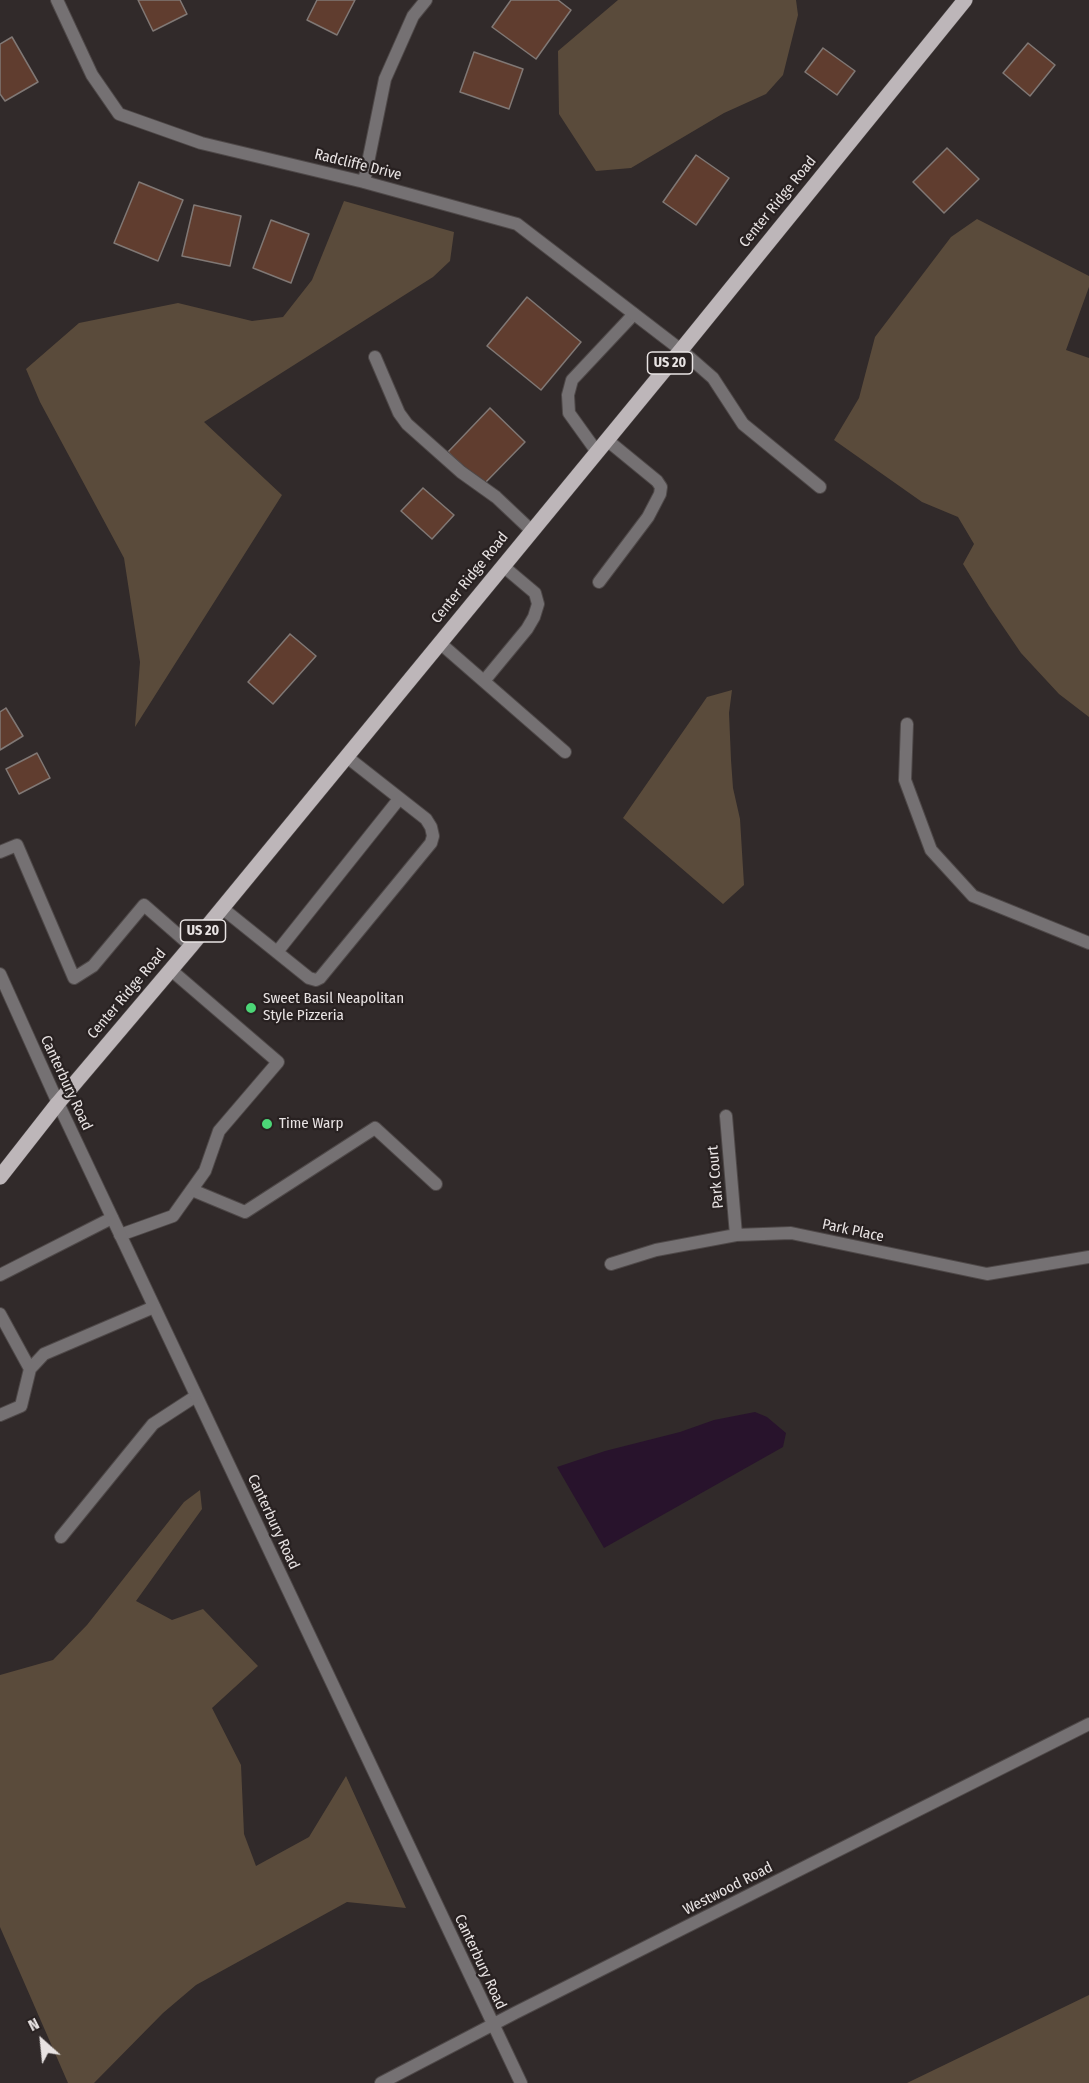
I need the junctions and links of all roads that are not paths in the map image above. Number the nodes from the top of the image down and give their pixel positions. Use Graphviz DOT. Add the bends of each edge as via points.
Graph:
graph roads {
  1 [pos="57,0"];
  2 [pos="426,0"];
  3 [pos="965,0"];
  4 [pos="364,182"];
  5 [pos="634,314"];
  6 [pos="681,350"];
  7 [pos="375,357"];
  8 [pos="602,446"];
  9 [pos="820,487"];
  10 [pos="532,531"];
  11 [pos="503,566"];
  12 [pos="599,582"];
  13 [pos="440,643"];
  14 [pos="484,681"];
  15 [pos="907,724"];
  16 [pos="565,752"];
  17 [pos="347,757"];
  18 [pos="399,799"];
  19 [pos="0,852"];
  20 [pos="222,908"];
  21 [pos="1089,943"];
  22 [pos="191,946"];
  23 [pos="277,952"];
  24 [pos="171,970"];
  25 [pos="0,974"];
  26 [pos="4,995"];
  27 [pos="58,1103"];
  28 [pos="726,1116"];
  29 [pos="0,1177"];
  30 [pos="436,1184"];
  31 [pos="192,1190"];
  32 [pos="112,1218"];
  33 [pos="120,1235"];
  34 [pos="736,1235"];
  35 [pos="1089,1257"];
  36 [pos="611,1264"];
  37 [pos="0,1275"];
  38 [pos="154,1307"];
  39 [pos="0,1314"];
  40 [pos="30,1369"];
  41 [pos="196,1396"];
  42 [pos="0,1415"];
  43 [pos="61,1537"];
  44 [pos="1089,1724"];
  45 [pos="493,2024"];
  46 [pos="381,2083"];
  47 [pos="520,2083"];
  1 -- 4 [label="street, Radcliffe Drive" via="92,75 118,114 201,143"];
  2 -- 4 [label="street" via="413,16 385,79"];
  3 -- 6 [label="main road, Center Ridge Road / US 20"];
  4 -- 5 [label="street, Radcliffe Drive" via="518,224"];
  5 -- 6 [label="street, Radcliffe Drive"];
  5 -- 8 [label="street" via="572,380 570,388 569,413"];
  6 -- 8 [label="main road, Center Ridge Road / US 20"];
  6 -- 9 [label="street, Radcliffe Drive" via="713,378 743,424"];
  7 -- 10 [label="street" via="407,424"];
  8 -- 10 [label="main road, Center Ridge Road / US 20"];
  8 -- 12 [label="street" via="661,487 648,517"];
  10 -- 11 [label="main road, Center Ridge Road / US 20"];
  11 -- 13 [label="main road, Center Ridge Road / US 20"];
  11 -- 14 [label="street" via="535,593 538,604 527,628"];
  13 -- 14 [label="street"];
  13 -- 17 [label="main road, Center Ridge Road / US 20"];
  14 -- 16 [label="street"];
  15 -- 21 [label="street" via="905,780 931,850 973,896"];
  17 -- 18 [label="street"];
  17 -- 20 [label="main road, Center Ridge Road / US 20"];
  18 -- 23 [label="street"];
  18 -- 23 [label="street" via="426,819 433,836 431,843 320,978 309,978"];
  19 -- 22 [label="street" via="17,845 74,978 93,966 144,905"];
  20 -- 22 [label="main road, Center Ridge Road / US 20"];
  20 -- 23 [label="street"];
  22 -- 24 [label="main road, Center Ridge Road / US 20"];
  24 -- 27 [label="main road, Center Ridge Road / US 20"];
  24 -- 31 [label="street" via="278,1062 219,1131 205,1170"];
  25 -- 26 [label="street, Canterbury Road"];
  26 -- 27 [label="street, Canterbury Road"];
  27 -- 29 [label="main road, Center Ridge Road / US 20"];
  27 -- 32 [label="street, Canterbury Road"];
  28 -- 34 [label="street, Park Court"];
  30 -- 31 [label="street" via="375,1128 245,1212"];
  31 -- 33 [label="street" via="173,1216"];
  32 -- 33 [label="street, Canterbury Road"];
  32 -- 37 [label="street"];
  33 -- 38 [label="street, Canterbury Road"];
  34 -- 35 [label="street, Park Place" via="790,1233 987,1274"];
  34 -- 36 [label="street, Park Place" via="656,1250"];
  38 -- 40 [label="street" via="44,1354"];
  38 -- 41 [label="street, Canterbury Road"];
  39 -- 40 [label="street"];
  40 -- 42 [label="street" via="21,1406"];
  41 -- 43 [label="street" via="153,1424"];
  41 -- 45 [label="street, Canterbury Road"];
  44 -- 45 [label="street, Westwood Road"];
  45 -- 46 [label="street, Westwood Road"];
  45 -- 47 [label="street, Canterbury Road"];
}
